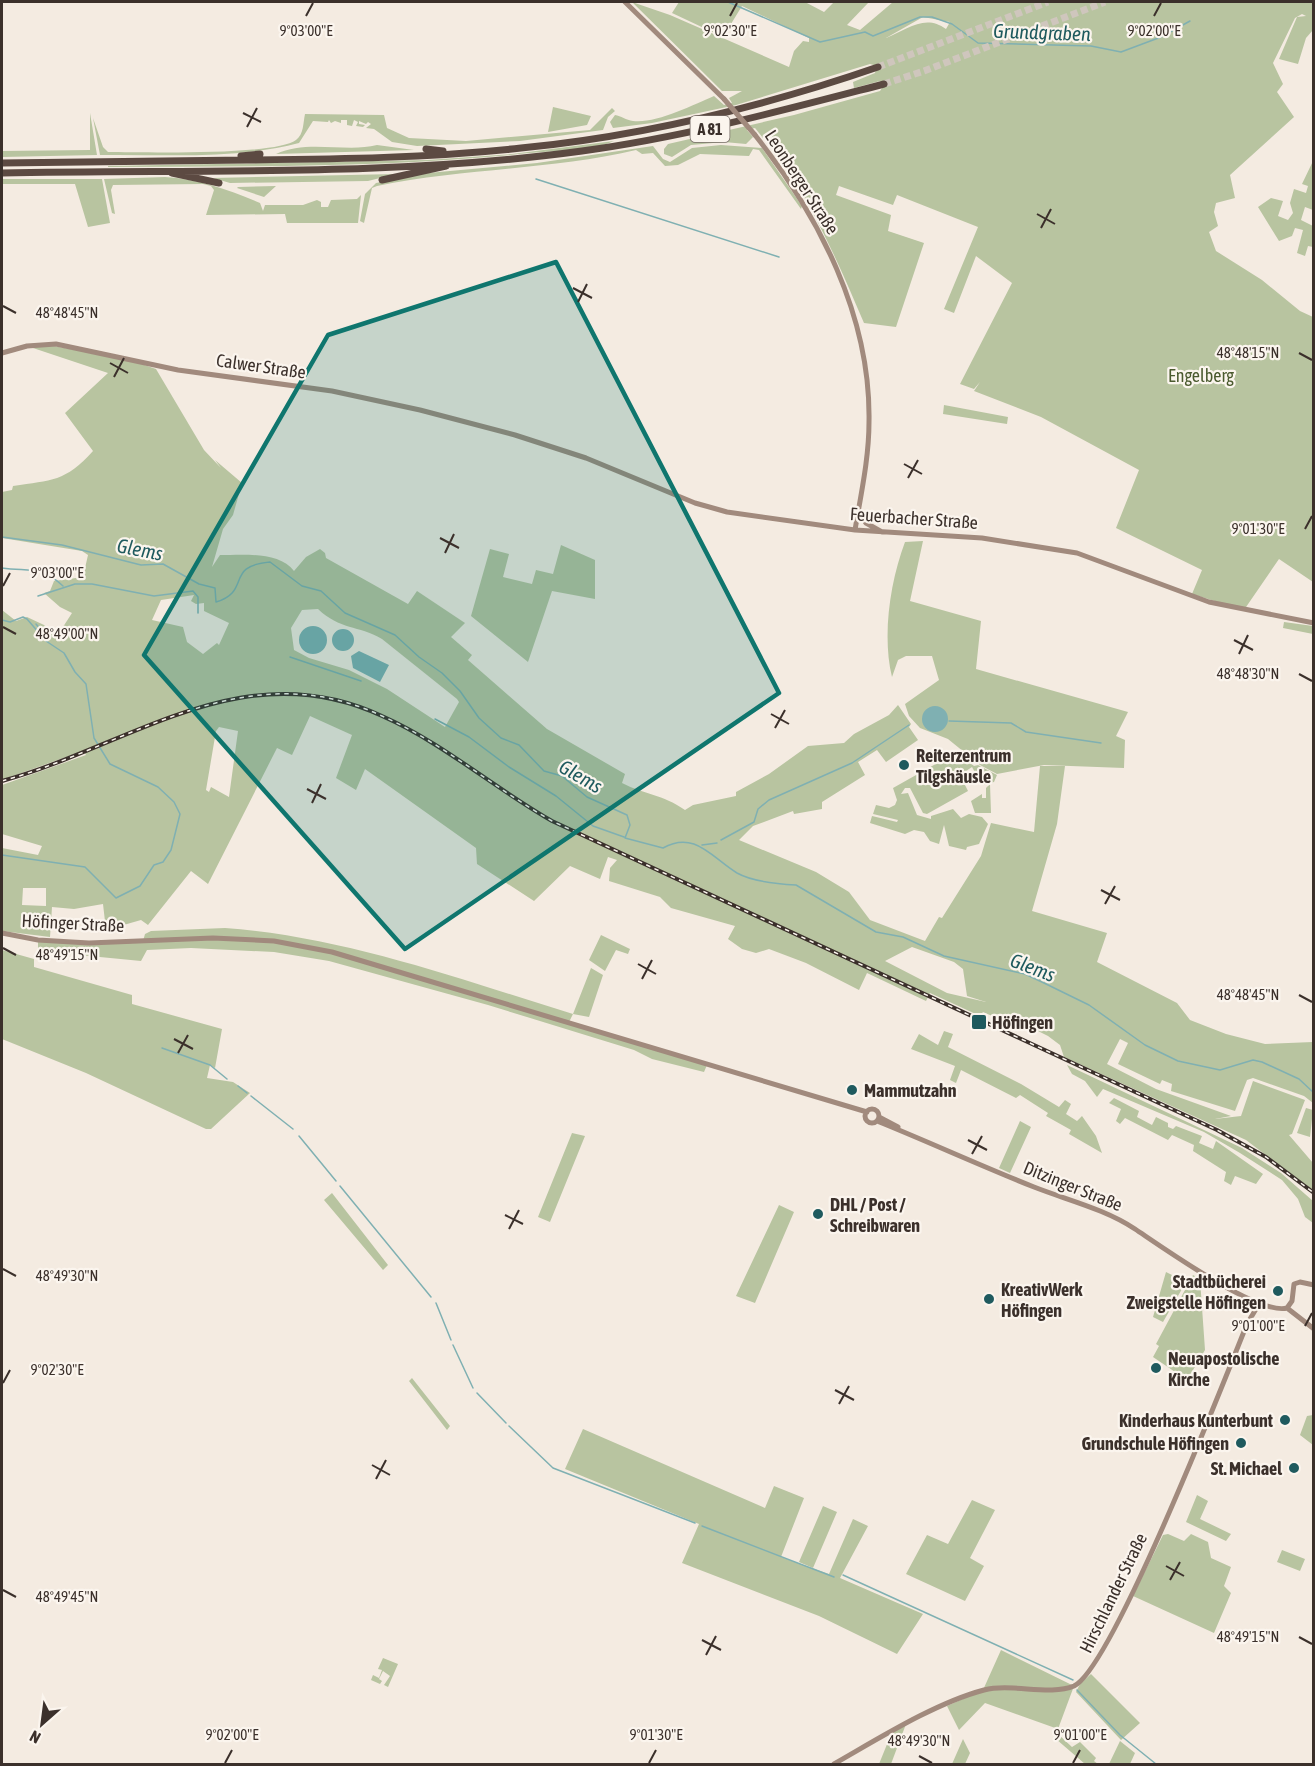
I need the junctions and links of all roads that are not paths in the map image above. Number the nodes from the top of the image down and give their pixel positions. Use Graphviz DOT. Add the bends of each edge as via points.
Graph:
graph roads {
  1 [pos="625,2"];
  2 [pos="878,67"];
  3 [pos="884,84"];
  4 [pos="426,149"];
  5 [pos="469,153"];
  6 [pos="260,154"];
  7 [pos="221,160"];
  8 [pos="2,163"];
  9 [pos="454,163"];
  10 [pos="164,170"];
  11 [pos="2,173"];
  12 [pos="382,180"];
  13 [pos="219,183"];
  14 [pos="2,353"];
  15 [pos="515,435"];
  16 [pos="858,511"];
  17 [pos="855,530"];
  18 [pos="883,532"];
  19 [pos="1314,623"];
  20 [pos="2,933"];
  21 [pos="866,1114"];
  22 [pos="878,1119"];
  23 [pos="1314,1285"];
  24 [pos="1259,1304"];
  25 [pos="1287,1308"];
  26 [pos="1314,1329"];
  27 [pos="834,1764"];
  1 -- 16 [label="main road, Leonberger Straße, bridge" via="755,135 813,222 837,272 856,324 866,368 869,421"];
  2 -- 5 [label="highway, A 81" via="765,103 659,128"];
  3 -- 9 [label="highway, A 81" via="765,117 658,139 580,152"];
  4 -- 5 [label="highway"];
  5 -- 7 [label="highway, A 81"];
  6 -- 7 [label="highway"];
  7 -- 8 [label="highway, A 81"];
  9 -- 10 [label="highway, A 81"];
  9 -- 12 [label="highway"];
  10 -- 11 [label="highway, A 81"];
  10 -- 13 [label="highway"];
  14 -- 15 [label="main road, Calwer Straße" via="41,344 82,348 178,370 343,394"];
  15 -- 17 [label="main road, Feuerbacher Straße" via="727,512"];
  16 -- 17 [label="main road, Leonberger Straße"];
  16 -- 18 [label="main road" via="866,523"];
  17 -- 18 [label="main road, Feuerbacher Straße"];
  18 -- 19 [label="main road, Feuerbacher Straße" via="982,538 1077,553 1209,602"];
  20 -- 21 [label="main road, Höfinger Straße" via="89,943 213,938 274,942 332,952"];
  21 -- 22 [label="main road" via="874,1110"];
  21 -- 22 [label="main road" via="870,1123"];
  22 -- 24 [label="main road, Ditzinger Straße" via="1031,1186 1113,1216"];
  23 -- 25 [label="main road" via="1294,1284"];
  24 -- 25 [label="main road"];
  24 -- 27 [label="main road, Hirschlander Straße" via="1132,1593 1086,1677 1066,1688 1009,1686 976,1692 906,1724"];
  25 -- 26 [label="main road"];
}
